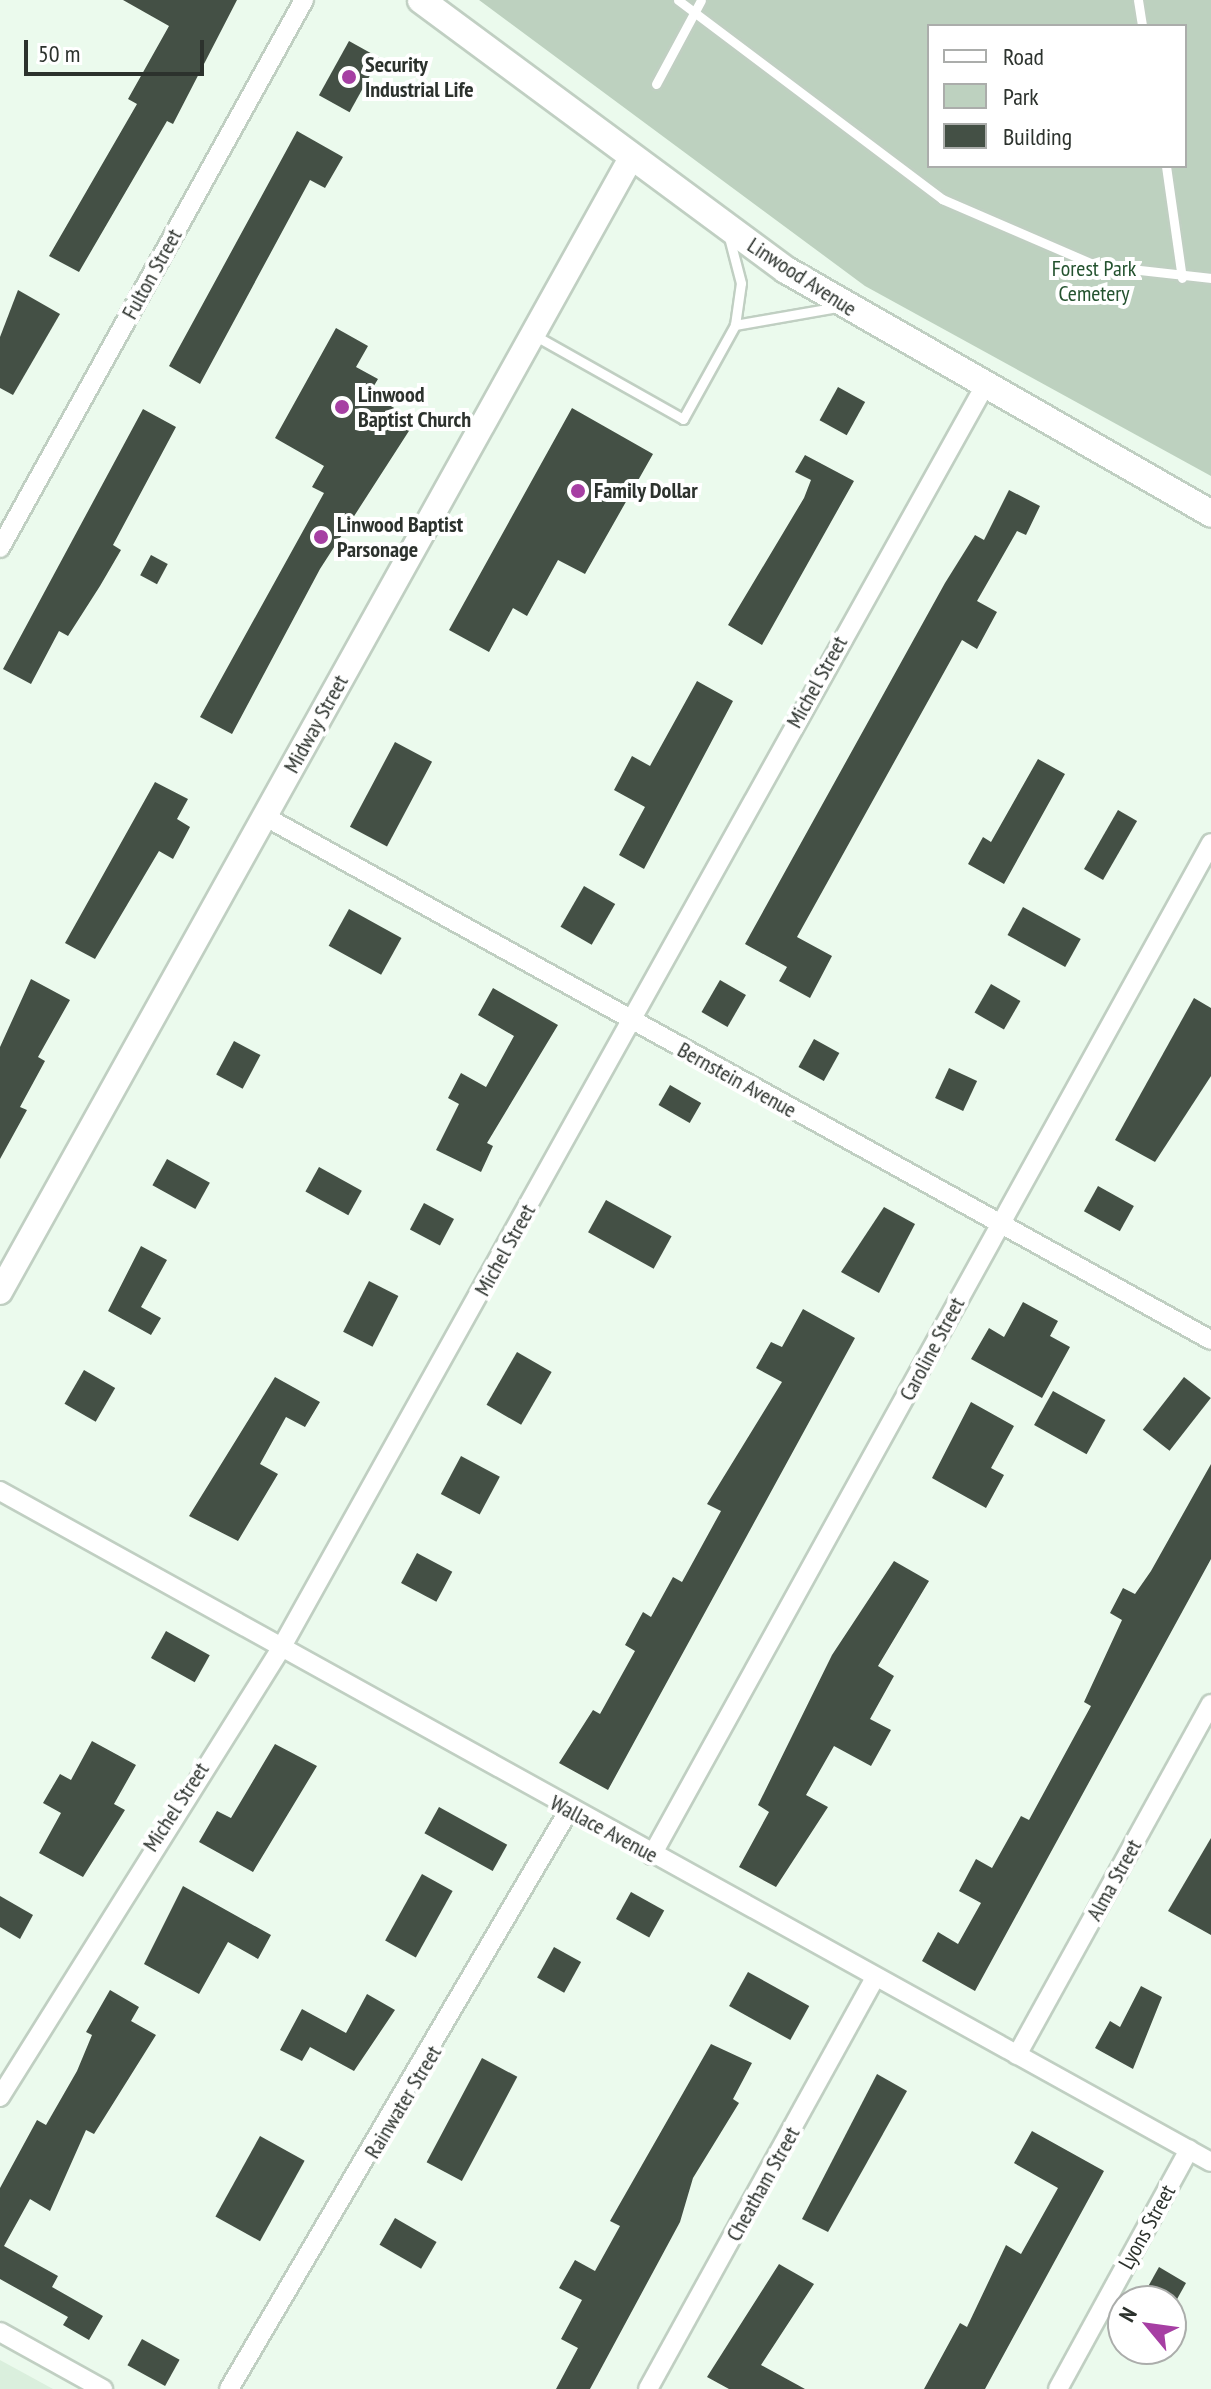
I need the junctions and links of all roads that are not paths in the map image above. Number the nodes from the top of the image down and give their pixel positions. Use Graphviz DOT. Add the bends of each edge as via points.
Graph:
graph roads {
  1 [pos="304,0"];
  2 [pos="421,0"];
  3 [pos="678,0"];
  4 [pos="701,0"];
  5 [pos="1138,0"];
  6 [pos="695,12"];
  7 [pos="1142,24"];
  8 [pos="656,84"];
  9 [pos="632,156"];
  10 [pos="1166,168"];
  11 [pos="727,227"];
  12 [pos="1182,278"];
  13 [pos="1211,278"];
  14 [pos="844,306"];
  15 [pos="735,325"];
  16 [pos="534,335"];
  17 [pos="984,387"];
  18 [pos="1211,513"];
  19 [pos="0,548"];
  20 [pos="264,816"];
  21 [pos="1211,843"];
  22 [pos="632,1023"];
  23 [pos="1001,1220"];
  24 [pos="0,1292"];
  25 [pos="1211,1340"];
  26 [pos="0,1491"];
  27 [pos="280,1650"];
  28 [pos="1211,1704"];
  29 [pos="569,1810"];
  30 [pos="652,1855"];
  31 [pos="875,1978"];
  32 [pos="1017,2055"];
  33 [pos="0,2097"];
  34 [pos="1189,2150"];
  35 [pos="1211,2162"];
  36 [pos="0,2332"];
  37 [pos="103,2389"];
  38 [pos="229,2389"];
  39 [pos="648,2389"];
  40 [pos="1058,2389"];
  1 -- 19 [label="street, Fulton Street"];
  2 -- 9 [label="main road, Linwood Avenue"];
  3 -- 6 [label="lane"];
  4 -- 6 [label="lane"];
  5 -- 7 [label="lane"];
  6 -- 8 [label="lane"];
  6 -- 12 [label="lane" via="942,199 1087,262"];
  9 -- 11 [label="main road, Linwood Avenue"];
  9 -- 16 [label="street, Midway Street"];
  10 -- 12 [label="lane"];
  11 -- 14 [label="main road, Linwood Avenue"];
  11 -- 15 [label="lane" via="741,283"];
  12 -- 13 [label="lane"];
  14 -- 15 [label="lane"];
  14 -- 17 [label="main road, Linwood Avenue"];
  15 -- 16 [label="lane" via="683,419"];
  16 -- 20 [label="street, Midway Street"];
  17 -- 18 [label="main road, Linwood Avenue"];
  17 -- 22 [label="street, Michel Street"];
  20 -- 22 [label="street, Bernstein Avenue"];
  20 -- 24 [label="street, Midway Street"];
  21 -- 23 [label="street, Caroline Street"];
  22 -- 23 [label="street, Bernstein Avenue"];
  22 -- 27 [label="street, Michel Street"];
  23 -- 25 [label="street, Bernstein Avenue"];
  23 -- 30 [label="street, Caroline Street"];
  26 -- 27 [label="street, Wallace Avenue"];
  27 -- 29 [label="street, Wallace Avenue"];
  27 -- 33 [label="street, Michel Street"];
  28 -- 32 [label="street, Alma Street"];
  29 -- 30 [label="street, Wallace Avenue"];
  29 -- 38 [label="street, Rainwater Street"];
  30 -- 31 [label="street, Wallace Avenue"];
  31 -- 32 [label="street, Wallace Avenue"];
  31 -- 39 [label="street, Cheatham Street"];
  32 -- 34 [label="street, Wallace Avenue"];
  34 -- 35 [label="street, Wallace Avenue"];
  34 -- 40 [label="street, Lyons Street"];
  36 -- 37 [label="street"];
}
